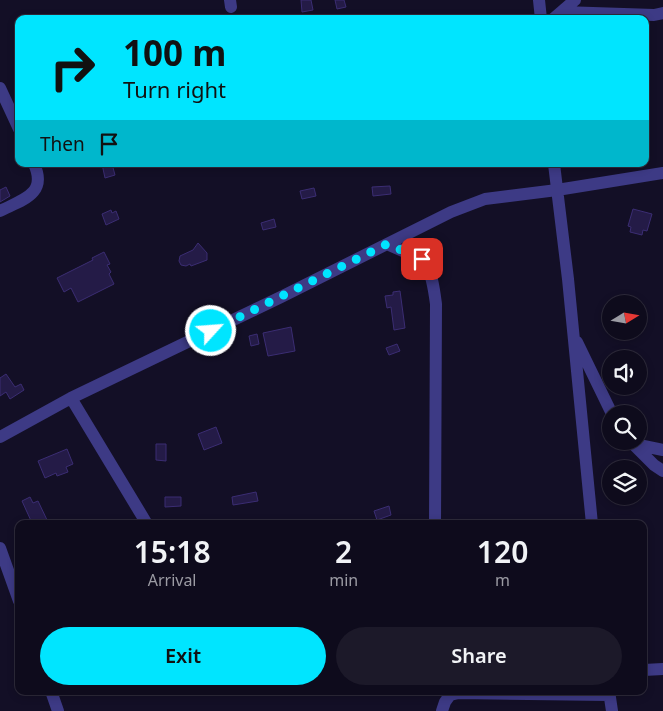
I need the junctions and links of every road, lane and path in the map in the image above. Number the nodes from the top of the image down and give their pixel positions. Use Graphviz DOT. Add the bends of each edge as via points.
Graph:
graph roads {
  1 [pos="539,0"];
  2 [pos="575,0"];
  3 [pos="541,15"];
  4 [pos="558,15"];
  5 [pos="0,88"];
  6 [pos="15,120"];
  7 [pos="36,167"];
  8 [pos="554,167"];
  9 [pos="663,173"];
  10 [pos="557,190"];
  11 [pos="0,210"];
  12 [pos="387,244"];
  13 [pos="574,334"];
  14 [pos="71,398"];
  15 [pos="608,405"];
  16 [pos="0,437"];
  17 [pos="647,446"];
  18 [pos="639,450"];
  19 [pos="663,450"];
  20 [pos="663,471"];
  21 [pos="145,520"];
  22 [pos="435,520"];
  23 [pos="592,520"];
  24 [pos="0,548"];
  25 [pos="15,590"];
  26 [pos="663,669"];
  27 [pos="647,670"];
  28 [pos="52,695"];
  29 [pos="448,695"];
  30 [pos="609,695"];
  31 [pos="58,711"];
  32 [pos="442,711"];
  33 [pos="612,711"];
  1 -- 3 [label="street"];
  2 -- 4 [label="street"];
  5 -- 6 [label="street"];
  7 -- 11 [label="street" via="39,174 38,186 31,196"];
  8 -- 10 [label="street"];
  9 -- 10 [label="street"];
  10 -- 12 [label="street" via="485,199"];
  10 -- 13 [label="street"];
  12 -- 14 [label="street"];
  12 -- 22 [label="street" via="422,259 433,281 436,304"];
  13 -- 15 [label="street"];
  13 -- 23 [label="street"];
  14 -- 16 [label="street"];
  14 -- 21 [label="street"];
  17 -- 19 [label="street"];
  18 -- 20 [label="street"];
  24 -- 25 [label="street"];
  26 -- 27 [label="street"];
  28 -- 31 [label="street"];
  29 -- 32 [label="street"];
  30 -- 33 [label="street"];
}
